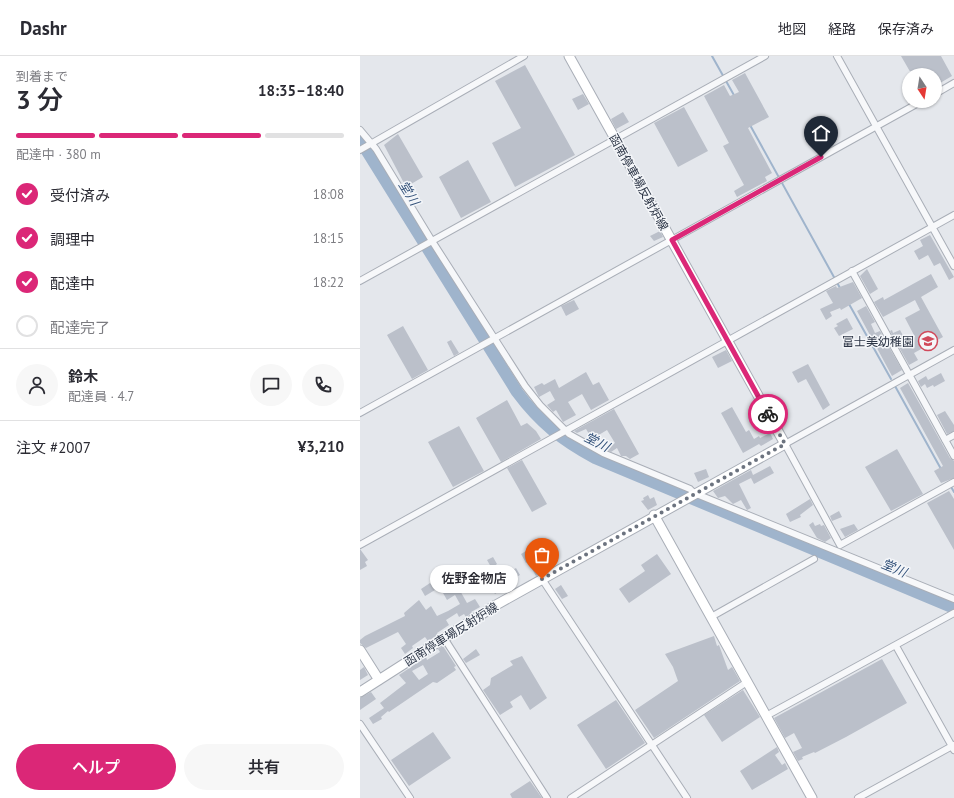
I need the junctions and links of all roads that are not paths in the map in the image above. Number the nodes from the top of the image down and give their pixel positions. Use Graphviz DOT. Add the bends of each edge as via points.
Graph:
graph roads {
  1 [pos="524,56"];
  2 [pos="569,56"];
  3 [pos="765,56"];
  4 [pos="836,56"];
  5 [pos="954,83"];
  6 [pos="942,90"];
  7 [pos="910,108"];
  8 [pos="876,127"];
  9 [pos="360,130"];
  10 [pos="616,139"];
  11 [pos="372,144"];
  12 [pos="361,149"];
  13 [pos="954,215"];
  14 [pos="932,227"];
  15 [pos="672,240"];
  16 [pos="432,241"];
  17 [pos="954,266"];
  18 [pos="852,271"];
  19 [pos="360,281"];
  20 [pos="494,338"];
  21 [pos="727,339"];
  22 [pos="954,350"];
  23 [pos="910,375"];
  24 [pos="360,413"];
  25 [pos="563,431"];
  26 [pos="954,435"];
  27 [pos="945,440"];
  28 [pos="785,444"];
  29 [pos="954,456"];
  30 [pos="954,482"];
  31 [pos="694,494"];
  32 [pos="654,515"];
  33 [pos="360,544"];
  34 [pos="840,545"];
  35 [pos="836,551"];
  36 [pos="814,559"];
  37 [pos="542,579"];
  38 [pos="954,599"];
  39 [pos="952,614"];
  40 [pos="710,617"];
  41 [pos="444,638"];
  42 [pos="896,646"];
  43 [pos="360,650"];
  44 [pos="379,680"];
  45 [pos="747,682"];
  46 [pos="360,692"];
  47 [pos="766,716"];
  48 [pos="360,724"];
  49 [pos="651,745"];
  50 [pos="953,747"];
  51 [pos="410,798"];
  52 [pos="548,798"];
  53 [pos="571,798"];
  54 [pos="687,798"];
  55 [pos="812,798"];
  56 [pos="858,798"];
  1 -- 11 [label="street"];
  2 -- 10 [label="main road, 函南停車場反射炉線"];
  3 -- 10 [label="street"];
  4 -- 8 [label="street"];
  5 -- 6 [label="street"];
  7 -- 8 [label="street"];
  8 -- 14 [label="street"];
  8 -- 15 [label="street"];
  9 -- 11 [label="street"];
  10 -- 15 [label="main road, 函南停車場反射炉線"];
  10 -- 16 [label="street"];
  11 -- 12 [label="street"];
  11 -- 16 [label="street"];
  13 -- 14 [label="street"];
  14 -- 17 [label="street"];
  14 -- 18 [label="street"];
  15 -- 20 [label="street"];
  15 -- 21 [label="main road, 函南停車場反射炉線"];
  16 -- 19 [label="street"];
  16 -- 20 [label="street"];
  18 -- 21 [label="street"];
  18 -- 23 [label="street"];
  20 -- 24 [label="street"];
  20 -- 25 [label="street" via="534,399"];
  21 -- 25 [label="street"];
  21 -- 28 [label="main road, 函南停車場反射炉線"];
  22 -- 23 [label="street"];
  23 -- 27 [label="street"];
  23 -- 28 [label="street"];
  25 -- 31 [label="street" via="603,453 690,489"];
  25 -- 33 [label="street"];
  26 -- 27 [label="street"];
  27 -- 29 [label="street"];
  28 -- 31 [label="main road, 函南停車場反射炉線"];
  28 -- 34 [label="street"];
  30 -- 34 [label="street"];
  31 -- 32 [label="main road, 函南停車場反射炉線"];
  31 -- 35 [label="street"];
  32 -- 37 [label="main road, 函南停車場反射炉線"];
  32 -- 40 [label="main road"];
  34 -- 35 [label="street"];
  35 -- 38 [label="street"];
  36 -- 40 [label="street"];
  37 -- 41 [label="main road, 函南停車場反射炉線"];
  37 -- 49 [label="street"];
  39 -- 42 [label="street"];
  40 -- 45 [label="main road"];
  41 -- 44 [label="main road, 函南停車場反射炉線"];
  41 -- 52 [label="street"];
  42 -- 47 [label="street"];
  42 -- 50 [label="street"];
  43 -- 44 [label="main road"];
  44 -- 46 [label="main road, 函南停車場反射炉線"];
  45 -- 47 [label="main road"];
  45 -- 49 [label="street"];
  47 -- 55 [label="main road"];
  48 -- 51 [label="street"];
  49 -- 53 [label="street"];
  49 -- 54 [label="street"];
  50 -- 56 [label="street"];
}
